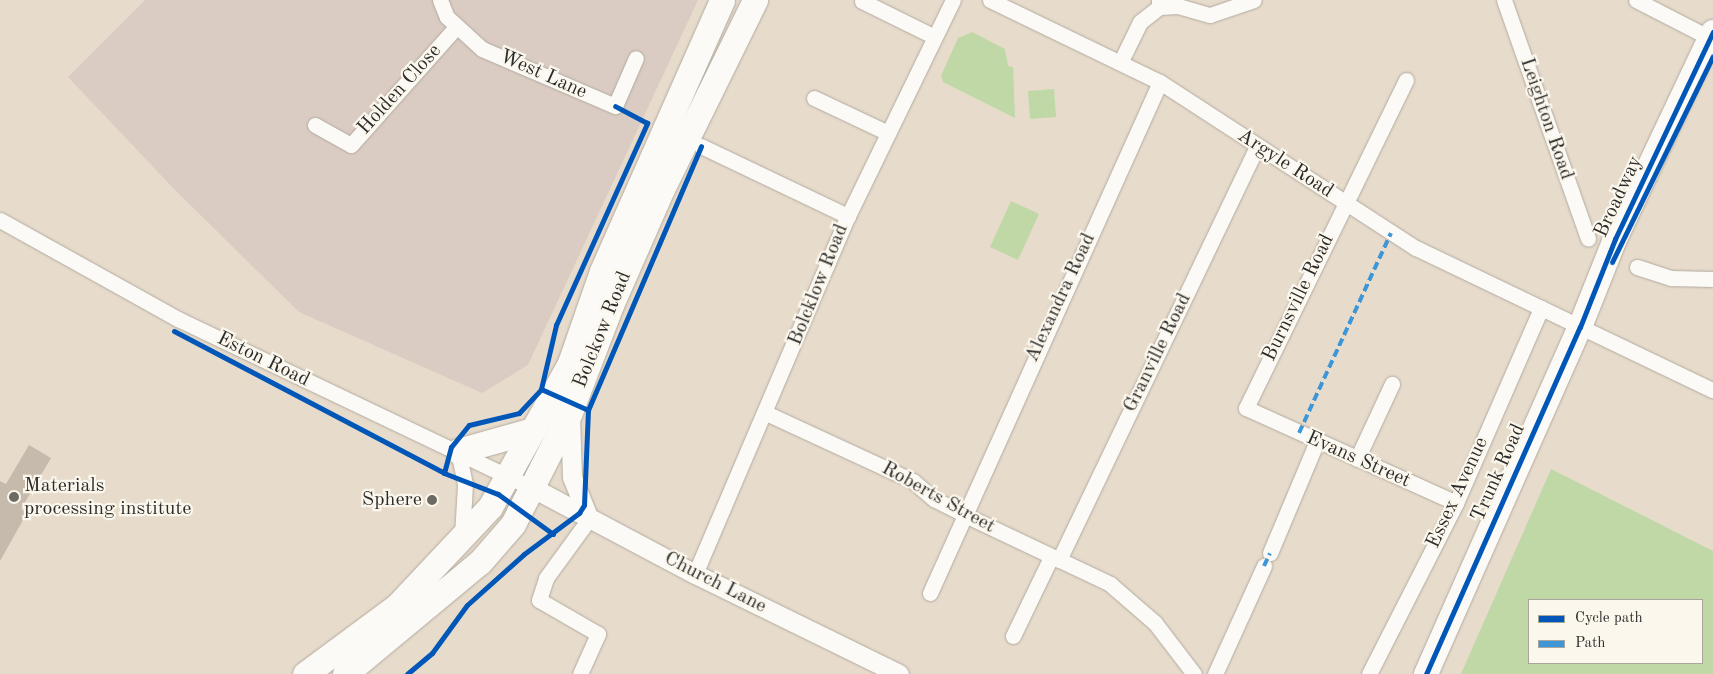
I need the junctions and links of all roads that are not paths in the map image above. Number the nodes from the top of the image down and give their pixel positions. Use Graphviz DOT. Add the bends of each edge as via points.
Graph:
graph roads {
  1 [pos="440,0"];
  2 [pos="722,0"];
  3 [pos="755,0"];
  4 [pos="953,0"];
  5 [pos="990,0"];
  6 [pos="1254,0"];
  7 [pos="1504,0"];
  8 [pos="1636,0"];
  9 [pos="862,2"];
  10 [pos="1159,4"];
  11 [pos="458,26"];
  12 [pos="935,37"];
  13 [pos="1712,42"];
  14 [pos="636,58"];
  15 [pos="1121,61"];
  16 [pos="1406,80"];
  17 [pos="1160,82"];
  18 [pos="814,98"];
  19 [pos="315,125"];
  20 [pos="888,133"];
  21 [pos="701,146"];
  22 [pos="1257,146"];
  23 [pos="1345,204"];
  24 [pos="848,216"];
  25 [pos="0,220"];
  26 [pos="1588,239"];
  27 [pos="1637,267"];
  28 [pos="1713,279"];
  29 [pos="1599,283"];
  30 [pos="1541,308"];
  31 [pos="1580,327"];
  32 [pos="1392,384"];
  33 [pos="1713,390"];
  34 [pos="1246,408"];
  35 [pos="570,412"];
  36 [pos="766,414"];
  37 [pos="533,430"];
  38 [pos="1317,442"];
  39 [pos="458,451"];
  40 [pos="1357,459"];
  41 [pos="508,474"];
  42 [pos="533,488"];
  43 [pos="1456,503"];
  44 [pos="965,515"];
  45 [pos="589,519"];
  46 [pos="462,537"];
  47 [pos="1055,558"];
  48 [pos="696,574"];
  49 [pos="930,593"];
  50 [pos="1013,636"];
  51 [pos="352,669"];
  52 [pos="305,674"];
  53 [pos="580,674"];
  54 [pos="899,674"];
  55 [pos="1194,674"];
  56 [pos="1215,674"];
  57 [pos="1369,674"];
  58 [pos="1426,674"];
  1 -- 11 [label="street, West Lane" via="447,17"];
  2 -- 37 [label="highway, Bolckow Road" via="602,271 570,363"];
  3 -- 35 [label="highway, Bolckow Road" via="662,189 611,305"];
  4 -- 12 [label="street, Bolcklow Road"];
  5 -- 15 [label="street, Argyle Road"];
  6 -- 10 [label="street" via="1210,15"];
  7 -- 26 [label="street, Leighton Road"];
  8 -- 13 [label="street, Broadway"];
  9 -- 12 [label="street"];
  10 -- 15 [label="street" via="1140,22"];
  11 -- 14 [label="street, West Lane" via="482,49 615,106"];
  11 -- 19 [label="street, Holden Close" via="351,145"];
  12 -- 20 [label="street, Bolcklow Road"];
  13 -- 29 [label="main road, Broadway" via="1615,239"];
  15 -- 17 [label="street, Argyle Road"];
  16 -- 23 [label="street, Burnsville Road"];
  17 -- 22 [label="street, Argyle Road"];
  17 -- 44 [label="street, Alexandra Road"];
  18 -- 20 [label="street"];
  20 -- 24 [label="street, Bolcklow Road"];
  21 -- 24 [label="street"];
  22 -- 23 [label="street, Argyle Road"];
  22 -- 47 [label="street, Granville Road"];
  23 -- 30 [label="street, Argyle Road" via="1416,248"];
  23 -- 34 [label="street, Burnsville Road"];
  24 -- 36 [label="street, Bolcklow Road"];
  25 -- 39 [label="street, Eston Road" via="178,319 413,433"];
  27 -- 28 [label="street" via="1671,278"];
  29 -- 31 [label="main road, Trunk Road"];
  30 -- 31 [label="street, Argyle Road"];
  30 -- 43 [label="street, Essex Avenue"];
  31 -- 33 [label="street, Argyle Road"];
  31 -- 58 [label="main road, Trunk Road"];
  32 -- 40 [label="street"];
  34 -- 38 [label="street, Evans Street"];
  35 -- 42 [label="highway, Bolckow Road"];
  35 -- 45 [label="street" via="572,478"];
  36 -- 44 [label="street, Roberts Street" via="912,481 934,499"];
  36 -- 48 [label="street, Bolcklow Road"];
  37 -- 39 [label="highway"];
  37 -- 41 [label="highway, Bolckow Road"];
  38 -- 40 [label="street, Evans Street"];
  38 -- 56 [label="street"];
  39 -- 41 [label="street, Eston Road"];
  39 -- 46 [label="street" via="465,484"];
  40 -- 43 [label="street, Evans Street"];
  41 -- 42 [label="street, Eston Road"];
  41 -- 46 [label="highway, Bolckow Road" via="490,507"];
  42 -- 45 [label="street, Church Lane"];
  42 -- 51 [label="highway, Bolckow Road" via="513,524 480,562"];
  43 -- 57 [label="street, Essex Avenue"];
  44 -- 47 [label="street, Roberts Street"];
  44 -- 49 [label="street, Alexandra Road"];
  45 -- 48 [label="street, Church Lane"];
  45 -- 53 [label="street" via="546,578 539,600 598,634"];
  46 -- 52 [label="highway, Bolckow Road" via="397,606"];
  47 -- 50 [label="street, Granville Road"];
  47 -- 55 [label="street, Roberts Street" via="1110,584 1155,624"];
  48 -- 54 [label="street, Church Lane"];
}
